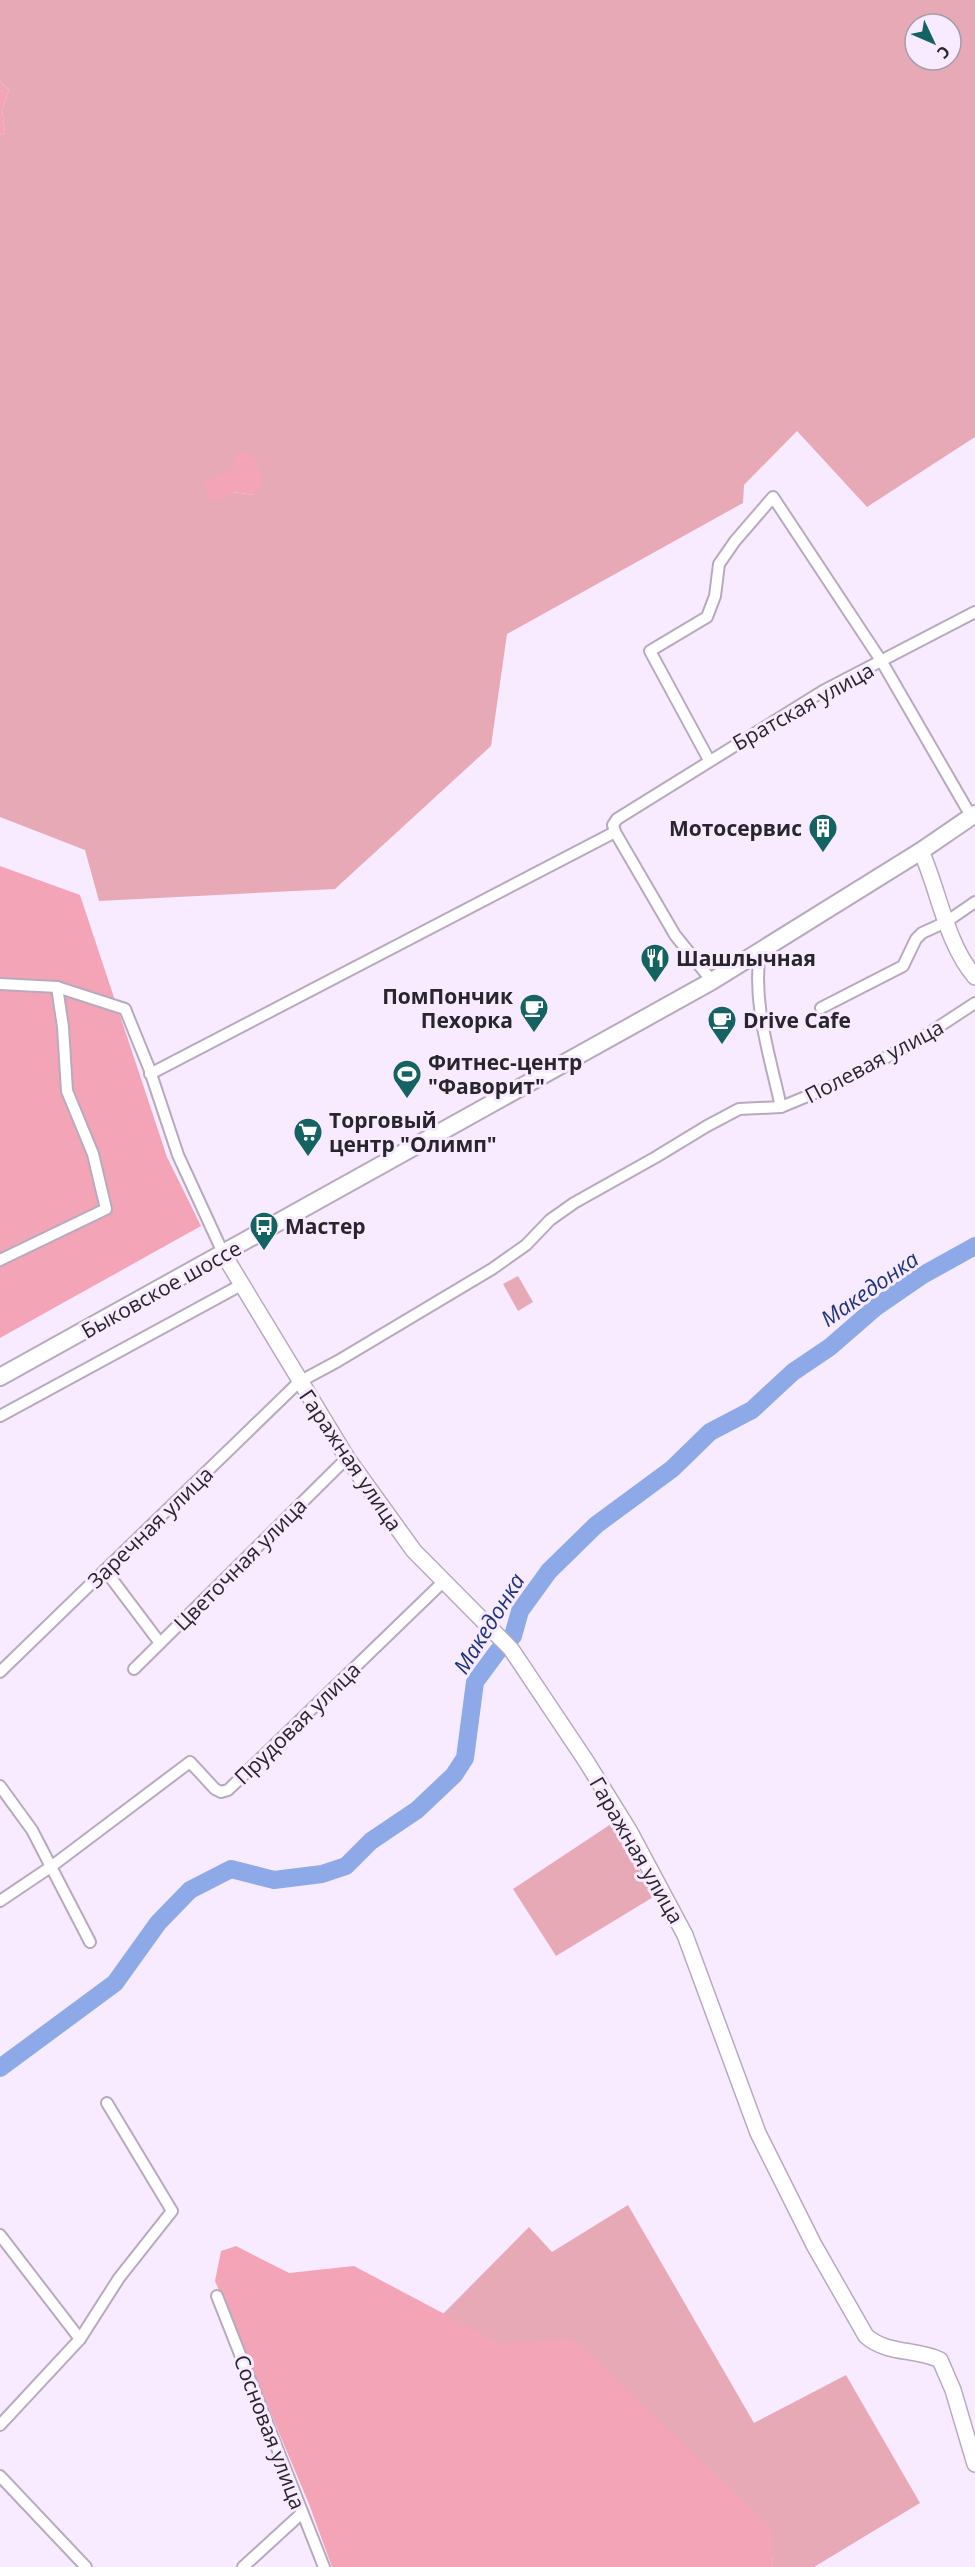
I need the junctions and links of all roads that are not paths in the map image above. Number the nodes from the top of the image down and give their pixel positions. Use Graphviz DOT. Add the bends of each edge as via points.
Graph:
graph roads {
  1 [pos="975,612"];
  2 [pos="882,662"];
  3 [pos="709,760"];
  4 [pos="973,815"];
  5 [pos="615,832"];
  6 [pos="921,851"];
  7 [pos="975,902"];
  8 [pos="946,922"];
  9 [pos="760,952"];
  10 [pos="975,977"];
  11 [pos="712,981"];
  12 [pos="0,984"];
  13 [pos="57,987"];
  14 [pos="975,1004"];
  15 [pos="821,1008"];
  16 [pos="150,1074"];
  17 [pos="781,1107"];
  18 [pos="224,1255"];
  19 [pos="0,1260"];
  20 [pos="241,1285"];
  21 [pos="0,1377"];
  22 [pos="299,1382"];
  23 [pos="0,1416"];
  24 [pos="347,1458"];
  25 [pos="105,1570"];
  26 [pos="443,1582"];
  27 [pos="160,1643"];
  28 [pos="134,1669"];
  29 [pos="0,1672"];
  30 [pos="0,1786"];
  31 [pos="52,1866"];
  32 [pos="0,1901"];
  33 [pos="90,1942"];
  34 [pos="107,2103"];
  35 [pos="0,2235"];
  36 [pos="217,2296"];
  37 [pos="80,2339"];
  38 [pos="0,2425"];
  39 [pos="975,2464"];
  40 [pos="0,2476"];
  41 [pos="302,2513"];
  42 [pos="86,2567"];
  43 [pos="243,2567"];
  44 [pos="324,2567"];
  1 -- 2 [label="street"];
  2 -- 3 [label="street, Братская улица" via="823,691"];
  2 -- 3 [label="street, Братская улица" via="773,497 719,564 715,596 707,617 650,651"];
  2 -- 4 [label="street"];
  3 -- 5 [label="street, Братская улица" via="617,819 613,825"];
  4 -- 6 [label="main road, Быковское шоссе"];
  5 -- 11 [label="street" via="675,935"];
  5 -- 16 [label="street"];
  6 -- 8 [label="street"];
  6 -- 9 [label="main road, Быковское шоссе"];
  7 -- 8 [label="street"];
  8 -- 10 [label="street"];
  8 -- 15 [label="street" via="916,939 903,966"];
  9 -- 11 [label="main road, Быковское шоссе"];
  9 -- 17 [label="street, Полевая улица" via="759,1007"];
  11 -- 18 [label="main road, Быковское шоссе"];
  12 -- 13 [label="street"];
  13 -- 16 [label="street" via="125,1009"];
  13 -- 19 [label="street" via="67,1091 93,1154 106,1209"];
  14 -- 17 [label="street, Полевая улица" via="872,1065"];
  16 -- 18 [label="street" via="178,1155"];
  17 -- 22 [label="street, Заречная улица" via="739,1109 707,1126 574,1203 492,1269"];
  18 -- 20 [label="street, Гаражная улица"];
  18 -- 21 [label="main road, Быковское шоссе"];
  20 -- 22 [label="street, Гаражная улица"];
  20 -- 23 [label="street"];
  22 -- 24 [label="street, Гаражная улица"];
  22 -- 25 [label="street, Заречная улица"];
  24 -- 26 [label="street, Гаражная улица" via="414,1551"];
  24 -- 27 [label="street, Цветочная улица"];
  25 -- 27 [label="street"];
  25 -- 29 [label="street, Заречная улица"];
  26 -- 31 [label="street, Прудовая улица" via="228,1790 215,1790 190,1761"];
  26 -- 39 [label="street, Гаражная улица" via="507,1645 591,1769 685,1935 758,2133 814,2245 866,2336 875,2344 926,2354 940,2361"];
  27 -- 28 [label="street, Цветочная улица"];
  30 -- 31 [label="street"];
  31 -- 32 [label="street, Прудовая улица"];
  31 -- 33 [label="street"];
  34 -- 37 [label="street" via="172,2211 120,2278"];
  35 -- 37 [label="street"];
  36 -- 41 [label="street, Сосновая улица"];
  37 -- 38 [label="street"];
  40 -- 42 [label="street"];
  41 -- 43 [label="street"];
  41 -- 44 [label="street, Сосновая улица"];
}
